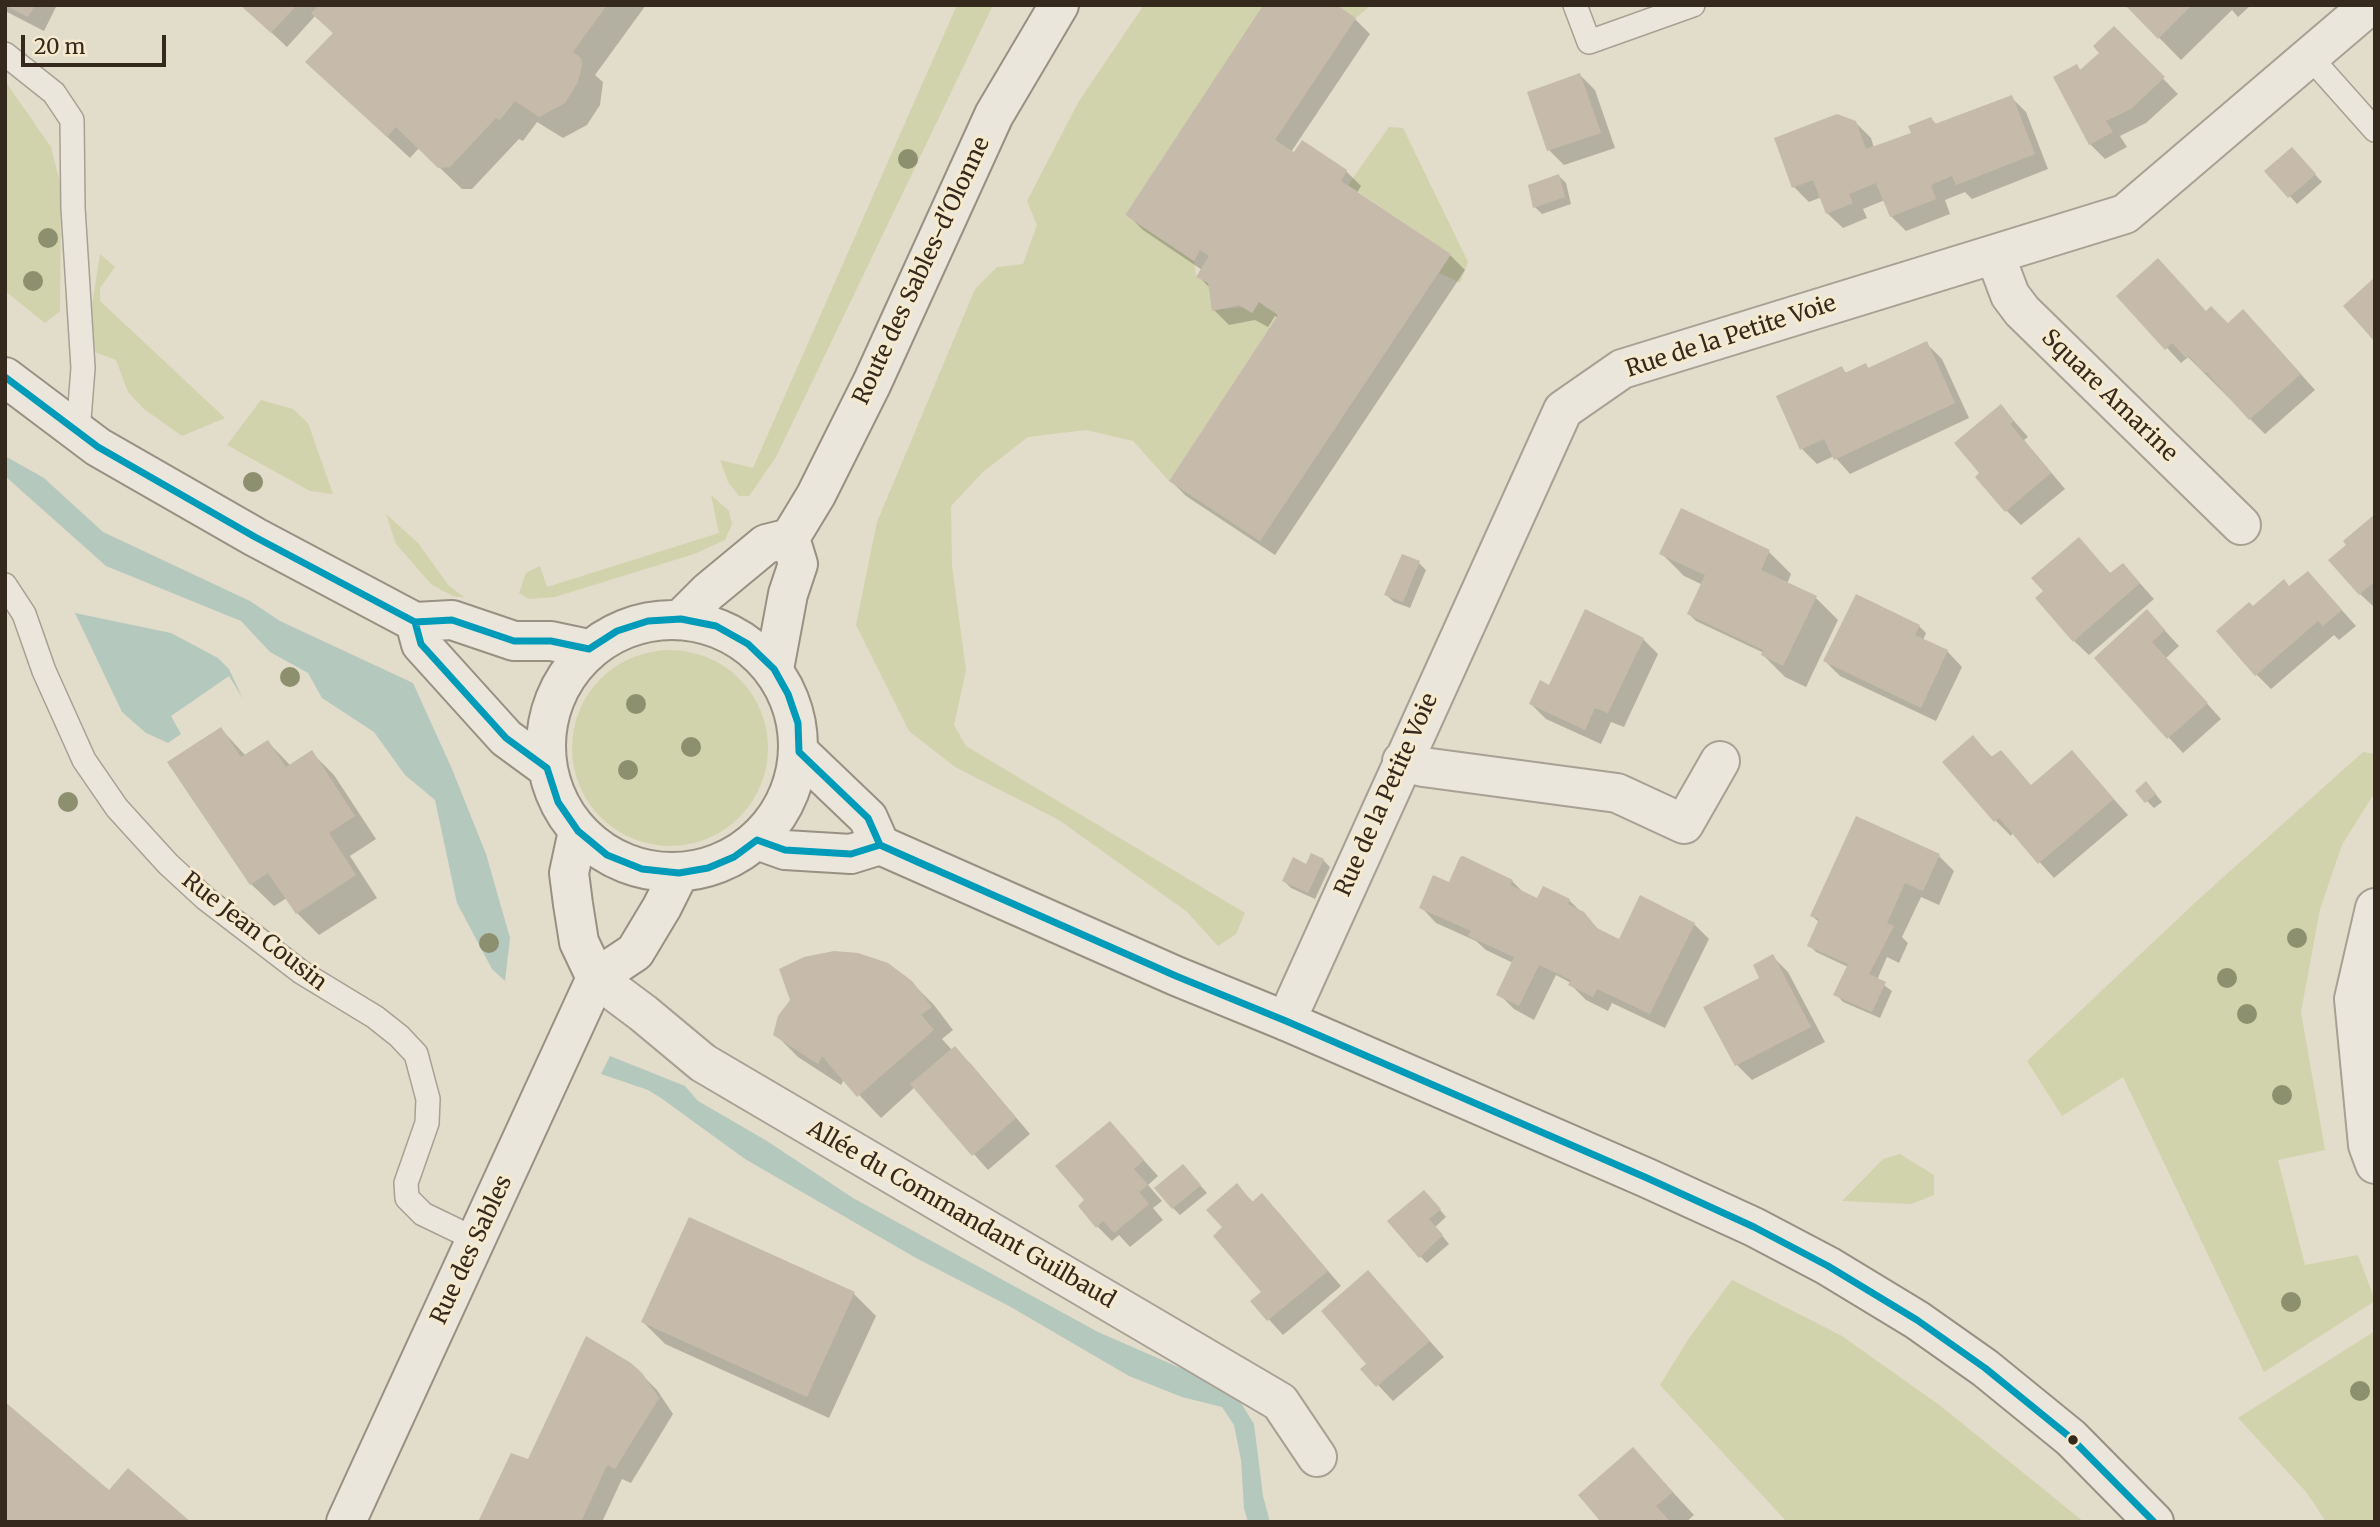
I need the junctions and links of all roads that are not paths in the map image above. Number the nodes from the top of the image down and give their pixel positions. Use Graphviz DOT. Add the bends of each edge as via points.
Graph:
graph roads {
  1 [pos="1059,5"];
  2 [pos="1575,5"];
  3 [pos="1693,5"];
  4 [pos="2370,5"];
  5 [pos="5,54"];
  6 [pos="2310,57"];
  7 [pos="2375,130"];
  8 [pos="1995,254"];
  9 [pos="5,377"];
  10 [pos="78,432"];
  11 [pos="2241,525"];
  12 [pos="790,538"];
  13 [pos="5,585"];
  14 [pos="681,619"];
  15 [pos="415,622"];
  16 [pos="589,649"];
  17 [pos="774,669"];
  18 [pos="799,752"];
  19 [pos="1402,761"];
  20 [pos="1720,761"];
  21 [pos="547,768"];
  22 [pos="578,831"];
  23 [pos="757,840"];
  24 [pos="880,845"];
  25 [pos="679,873"];
  26 [pos="2375,908"];
  27 [pos="596,978"];
  28 [pos="1286,1021"];
  29 [pos="2375,1164"];
  30 [pos="477,1240"];
  31 [pos="1317,1457"];
  32 [pos="346,1522"];
  33 [pos="2154,1522"];
  1 -- 12 [label="main road, Route des Sables-d'Olonne" via="994,115 872,383"];
  2 -- 3 [label="lane" via="1590,42"];
  4 -- 6 [label="main road, Rue de la Petite Voie"];
  5 -- 10 [label="lane" via="54,93 72,120 83,368"];
  6 -- 7 [label="lane"];
  6 -- 8 [label="main road, Rue de la Petite Voie" via="2125,214"];
  8 -- 11 [label="main road, Square Amarine" via="2010,295 2022,311"];
  8 -- 19 [label="main road, Rue de la Petite Voie" via="1622,369 1563,410"];
  9 -- 10 [label="main road"];
  10 -- 15 [label="main road" via="255,537"];
  12 -- 14 [label="main road" via="766,544"];
  12 -- 17 [label="main road" via="798,564"];
  13 -- 30 [label="lane, Rue Jean Cousin" via="24,614 84,760 117,808 206,899 301,972 375,1017 416,1054 428,1099 427,1123 406,1183 407,1198 430,1218"];
  14 -- 16 [label="main road" via="648,621 617,631"];
  14 -- 17 [label="main road" via="716,626 748,644"];
  15 -- 16 [label="main road" via="452,620 514,641 551,641"];
  15 -- 21 [label="main road" via="421,644 506,738"];
  16 -- 21 [label="main road" via="566,674 552,703 545,736"];
  17 -- 18 [label="main road" via="797,723"];
  18 -- 23 [label="main road" via="793,785 779,815"];
  18 -- 24 [label="main road" via="868,818"];
  19 -- 20 [label="main road" via="1617,793 1684,824"];
  19 -- 28 [label="main road, Rue de la Petite Voie"];
  21 -- 22 [label="main road" via="558,802"];
  22 -- 25 [label="main road" via="607,855 642,869"];
  22 -- 27 [label="main road" via="569,873 579,942"];
  23 -- 24 [label="main road" via="785,850 851,854"];
  23 -- 25 [label="main road" via="708,868"];
  24 -- 28 [label="main road"];
  25 -- 27 [label="main road" via="635,952"];
  26 -- 29 [label="main road" via="2354,999 2368,1144"];
  27 -- 30 [label="main road, Rue des Sables"];
  27 -- 31 [label="main road, Allée du Commandant Guilbaud" via="703,1063 1280,1402"];
  28 -- 33 [label="main road" via="1659,1183 1828,1266 1985,1368 2071,1438"];
  30 -- 32 [label="main road, Rue des Sables"];
}
